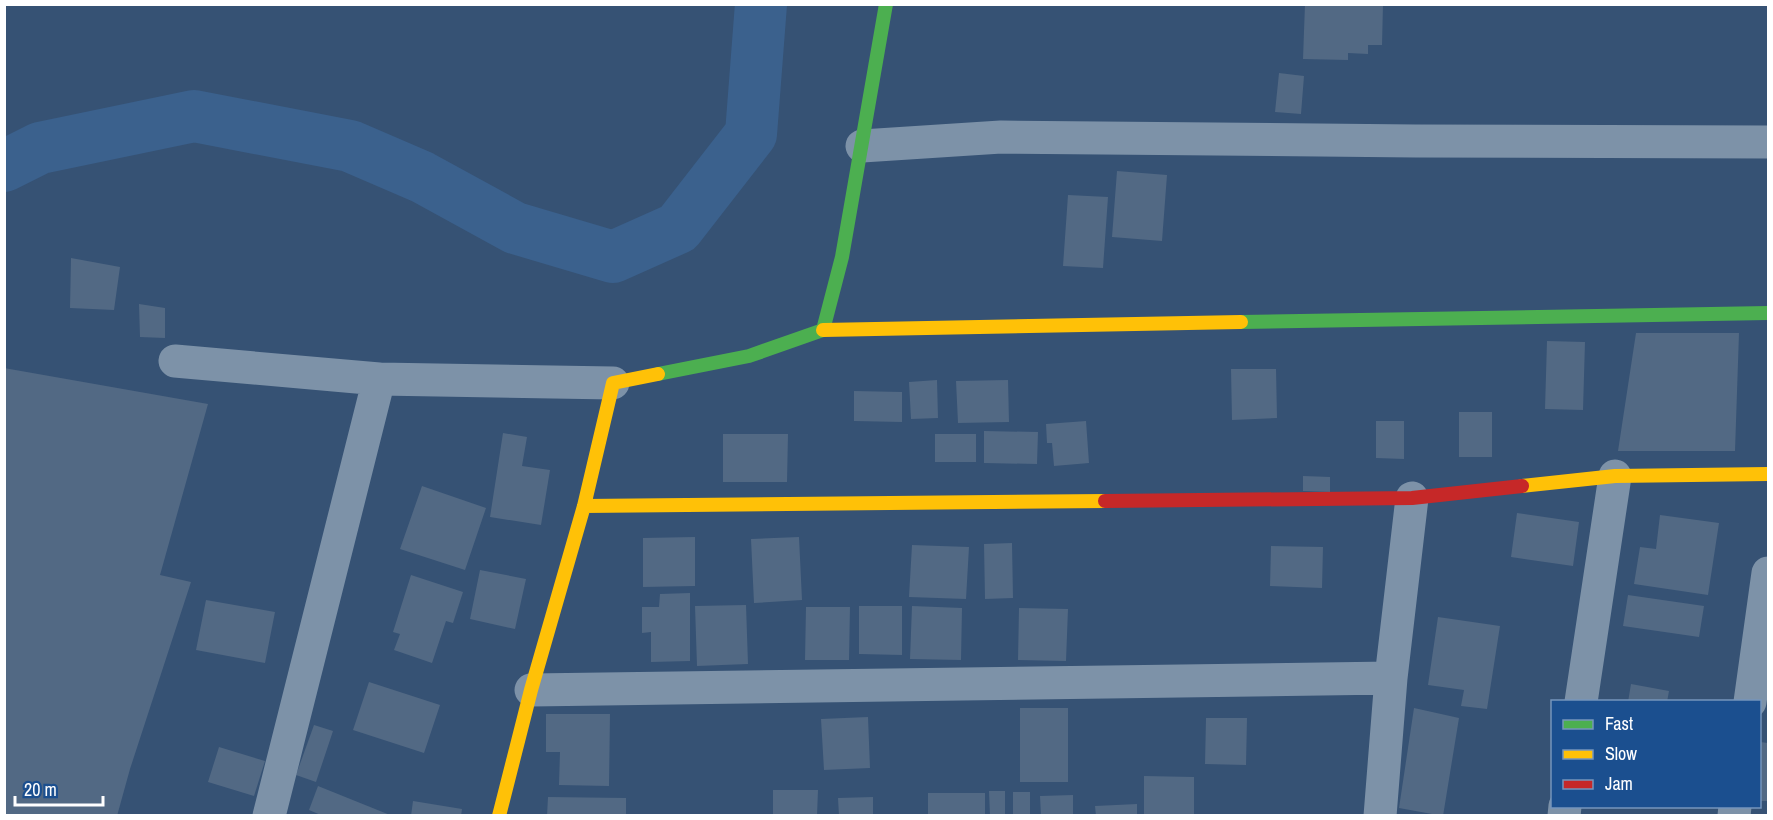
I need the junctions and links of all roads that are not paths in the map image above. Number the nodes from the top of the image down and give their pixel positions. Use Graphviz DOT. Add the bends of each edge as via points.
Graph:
graph roads {
  1 [pos="886,4"];
  2 [pos="1768,142"];
  3 [pos="862,146"];
  4 [pos="1768,313"];
  5 [pos="824,330"];
  6 [pos="175,361"];
  7 [pos="379,379"];
  8 [pos="613,383"];
  9 [pos="1768,474"];
  10 [pos="1615,476"];
  11 [pos="1412,498"];
  12 [pos="584,506"];
  13 [pos="1768,573"];
  14 [pos="1392,678"];
  15 [pos="531,690"];
  16 [pos="1581,700"];
  17 [pos="1750,700"];
  18 [pos="269,816"];
  19 [pos="499,816"];
  20 [pos="1380,816"];
  1 -- 3 [label="street"];
  2 -- 3 [label="street" via="1001,137"];
  3 -- 5 [label="street"];
  4 -- 5 [label="street"];
  5 -- 8 [label="street" via="750,356"];
  6 -- 7 [label="street"];
  7 -- 8 [label="street"];
  7 -- 18 [label="street"];
  8 -- 12 [label="street"];
  9 -- 10 [label="street"];
  10 -- 11 [label="street"];
  10 -- 16 [label="street"];
  11 -- 12 [label="street"];
  11 -- 14 [label="street"];
  12 -- 15 [label="street"];
  13 -- 17 [label="street"];
  14 -- 15 [label="street"];
  14 -- 20 [label="street"];
  15 -- 19 [label="street"];
}
